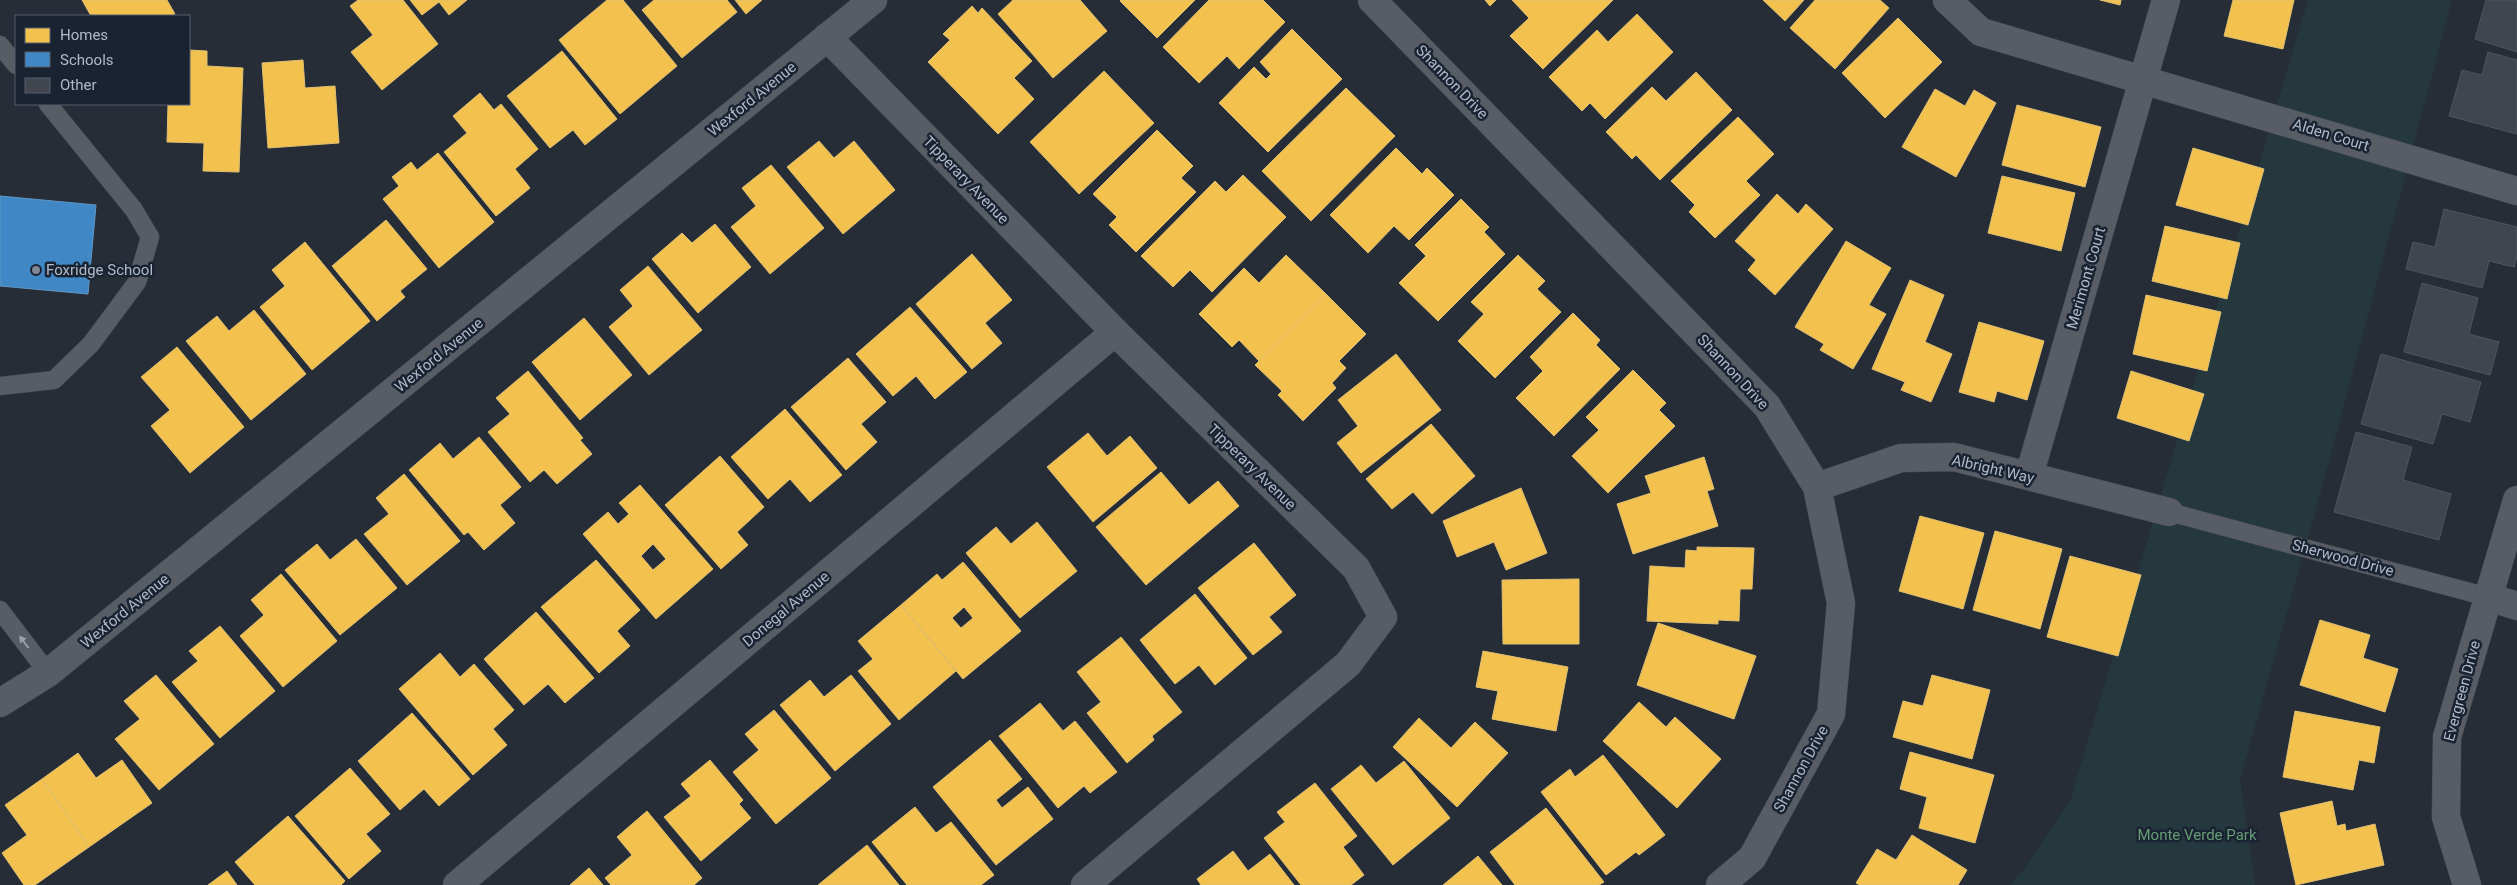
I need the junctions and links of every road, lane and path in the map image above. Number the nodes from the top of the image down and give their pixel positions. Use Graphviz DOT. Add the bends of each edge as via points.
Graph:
graph roads {
  1 [pos="873,0"];
  2 [pos="1372,0"];
  3 [pos="1947,0"];
  4 [pos="2166,0"];
  5 [pos="827,38"];
  6 [pos="0,45"];
  7 [pos="15,64"];
  8 [pos="2144,80"];
  9 [pos="49,105"];
  10 [pos="2517,191"];
  11 [pos="1115,332"];
  12 [pos="0,386"];
  13 [pos="2028,476"];
  14 [pos="1817,487"];
  15 [pos="2517,500"];
  16 [pos="2169,512"];
  17 [pos="2488,597"];
  18 [pos="2517,606"];
  19 [pos="0,610"];
  20 [pos="48,673"];
  21 [pos="2,699"];
  22 [pos="457,885"];
  23 [pos="1085,885"];
  24 [pos="1720,885"];
  25 [pos="2467,885"];
  1 -- 5 [label="street, Wexford Avenue"];
  2 -- 14 [label="street, Shannon Drive" via="1768,406"];
  3 -- 8 [label="street, Alden Court" via="1981,32"];
  4 -- 8 [label="street"];
  5 -- 11 [label="street, Tipperary Avenue"];
  5 -- 20 [label="street, Wexford Avenue"];
  6 -- 7 [label="lane"];
  8 -- 10 [label="street, Alden Court"];
  8 -- 13 [label="street, Merimont Court"];
  9 -- 12 [label="lane" via="134,210 150,237 137,282 91,344 54,380"];
  11 -- 22 [label="street, Donegal Avenue"];
  11 -- 23 [label="street, Tipperary Avenue" via="1356,568 1383,617 1348,664"];
  13 -- 14 [label="street, Albright Way" via="1954,458 1901,458"];
  13 -- 16 [label="street, Albright Way"];
  14 -- 24 [label="street, Shannon Drive" via="1841,603 1831,714 1752,858"];
  15 -- 17 [label="street, Evergreen Drive"];
  16 -- 17 [label="lane, Sherwood Drive"];
  17 -- 18 [label="street, Sherwood Drive"];
  17 -- 25 [label="street, Evergreen Drive" via="2447,737 2446,817"];
  20 -- 19 [label="lane, one-way"];
  20 -- 21 [label="street, Wexford Avenue"];
}
